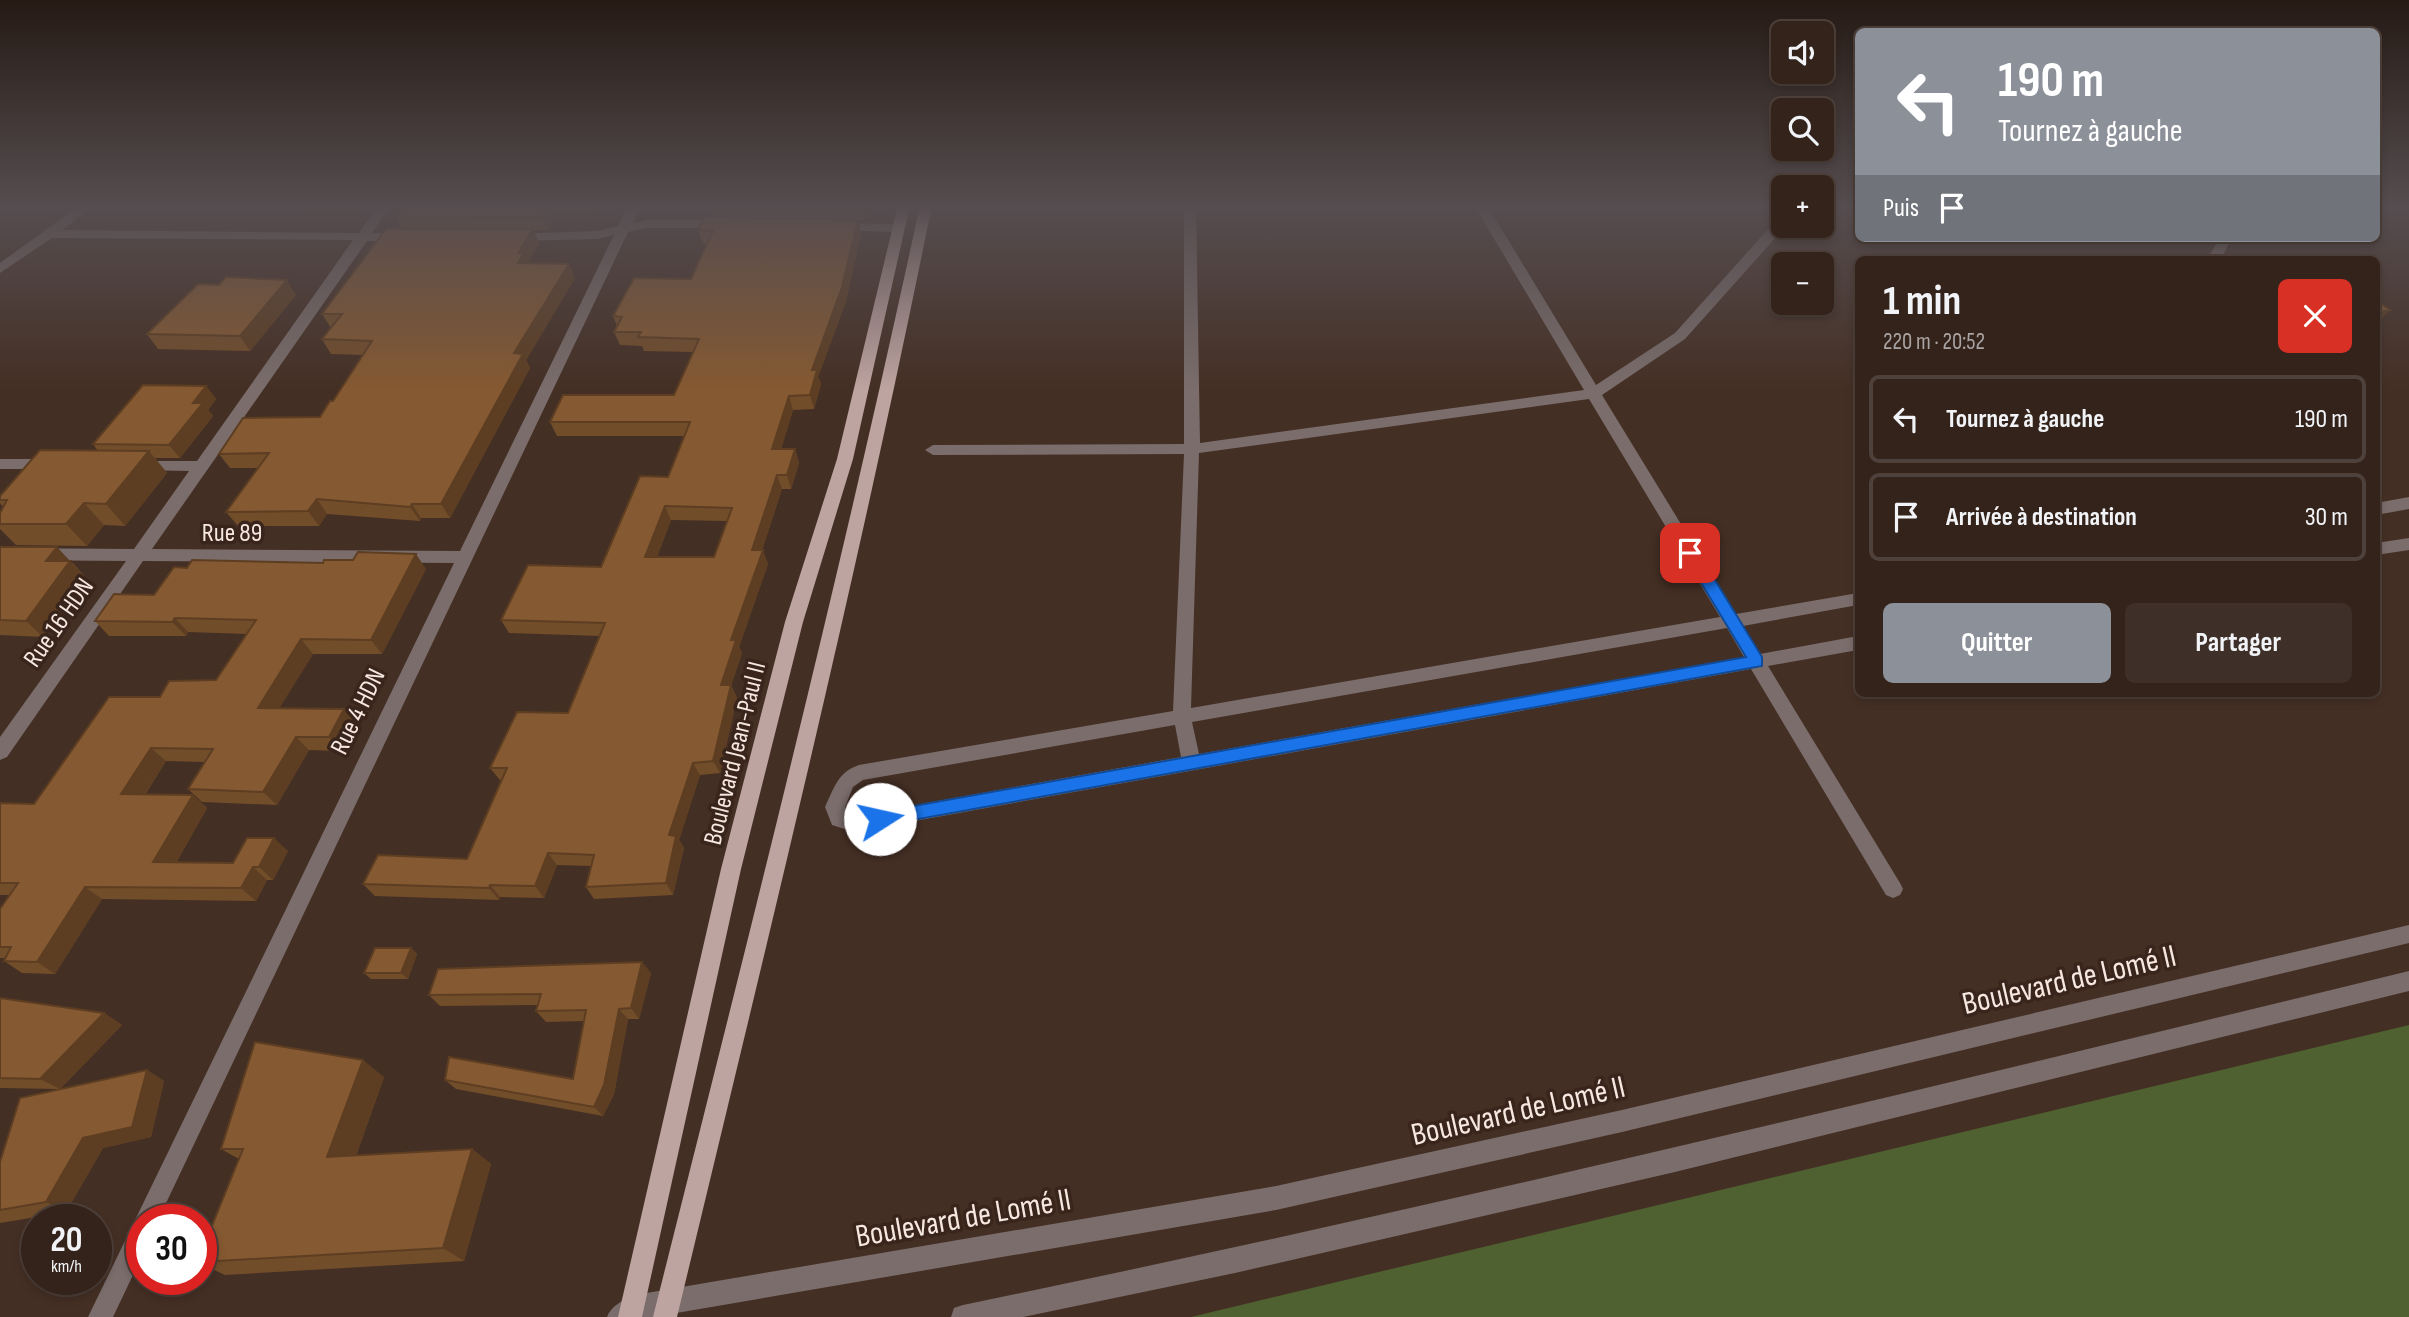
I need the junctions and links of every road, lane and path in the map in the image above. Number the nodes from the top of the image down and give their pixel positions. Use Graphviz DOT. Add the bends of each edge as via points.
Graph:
graph roads {
  1 [pos="341,266"];
  2 [pos="605,266"];
  3 [pos="889,266"];
  4 [pos="913,266"];
  5 [pos="1190,266"];
  6 [pos="1518,266"];
  7 [pos="1742,266"];
  8 [pos="1595,393"];
  9 [pos="1192,449"];
  10 [pos="933,450"];
  11 [pos="0,464"];
  12 [pos="67,464"];
  13 [pos="121,465"];
  14 [pos="201,466"];
  15 [pos="2409,503"];
  16 [pos="2380,508"];
  17 [pos="2409,544"];
  18 [pos="2380,548"];
  19 [pos="0,554"];
  20 [pos="136,556"];
  21 [pos="464,557"];
  22 [pos="1855,600"];
  23 [pos="1731,621"];
  24 [pos="1855,644"];
  25 [pos="1756,661"];
  26 [pos="1182,717"];
  27 [pos="0,752"];
  28 [pos="1191,763"];
  29 [pos="1893,890"];
  30 [pos="2409,934"];
  31 [pos="2409,981"];
  32 [pos="154,1204"];
  33 [pos="126,1263"];
  34 [pos="667,1309"];
  35 [pos="627,1314"];
  36 [pos="100,1317"];
  37 [pos="963,1317"];
  1 -- 14 [label="street, Rue 16 HDN"];
  2 -- 21 [label="street, Rue 4 HDN"];
  3 -- 35 [label="main road, Boulevard Jean-Paul II" via="845,459 794,622 731,869"];
  4 -- 34 [label="main road" via="811,725"];
  5 -- 9 [label="street"];
  6 -- 8 [label="street"];
  7 -- 8 [label="street" via="1680,336"];
  8 -- 9 [label="street"];
  8 -- 23 [label="street"];
  9 -- 10 [label="street"];
  9 -- 26 [label="street"];
  11 -- 12 [label="street"];
  13 -- 14 [label="street"];
  14 -- 20 [label="street, Rue 16 HDN"];
  15 -- 16 [label="street"];
  17 -- 18 [label="street"];
  19 -- 20 [label="street, Rue 89"];
  20 -- 21 [label="street, Rue 89"];
  20 -- 27 [label="street, Rue 16 HDN"];
  21 -- 32 [label="street, Rue 4 HDN"];
  22 -- 23 [label="street"];
  23 -- 25 [label="street"];
  23 -- 26 [label="street"];
  24 -- 25 [label="street"];
  25 -- 28 [label="street"];
  25 -- 29 [label="street"];
  26 -- 28 [label="street"];
  26 -- 28 [label="street" via="859,773 846,782 835,807 839,819 854,824"];
  30 -- 34 [label="street, Boulevard de Lomé II" via="1622,1121 1276,1198"];
  31 -- 37 [label="street" via="1675,1161 1235,1261"];
  33 -- 36 [label="street"];
  34 -- 35 [label="street, Boulevard de Lomé II"];
}
